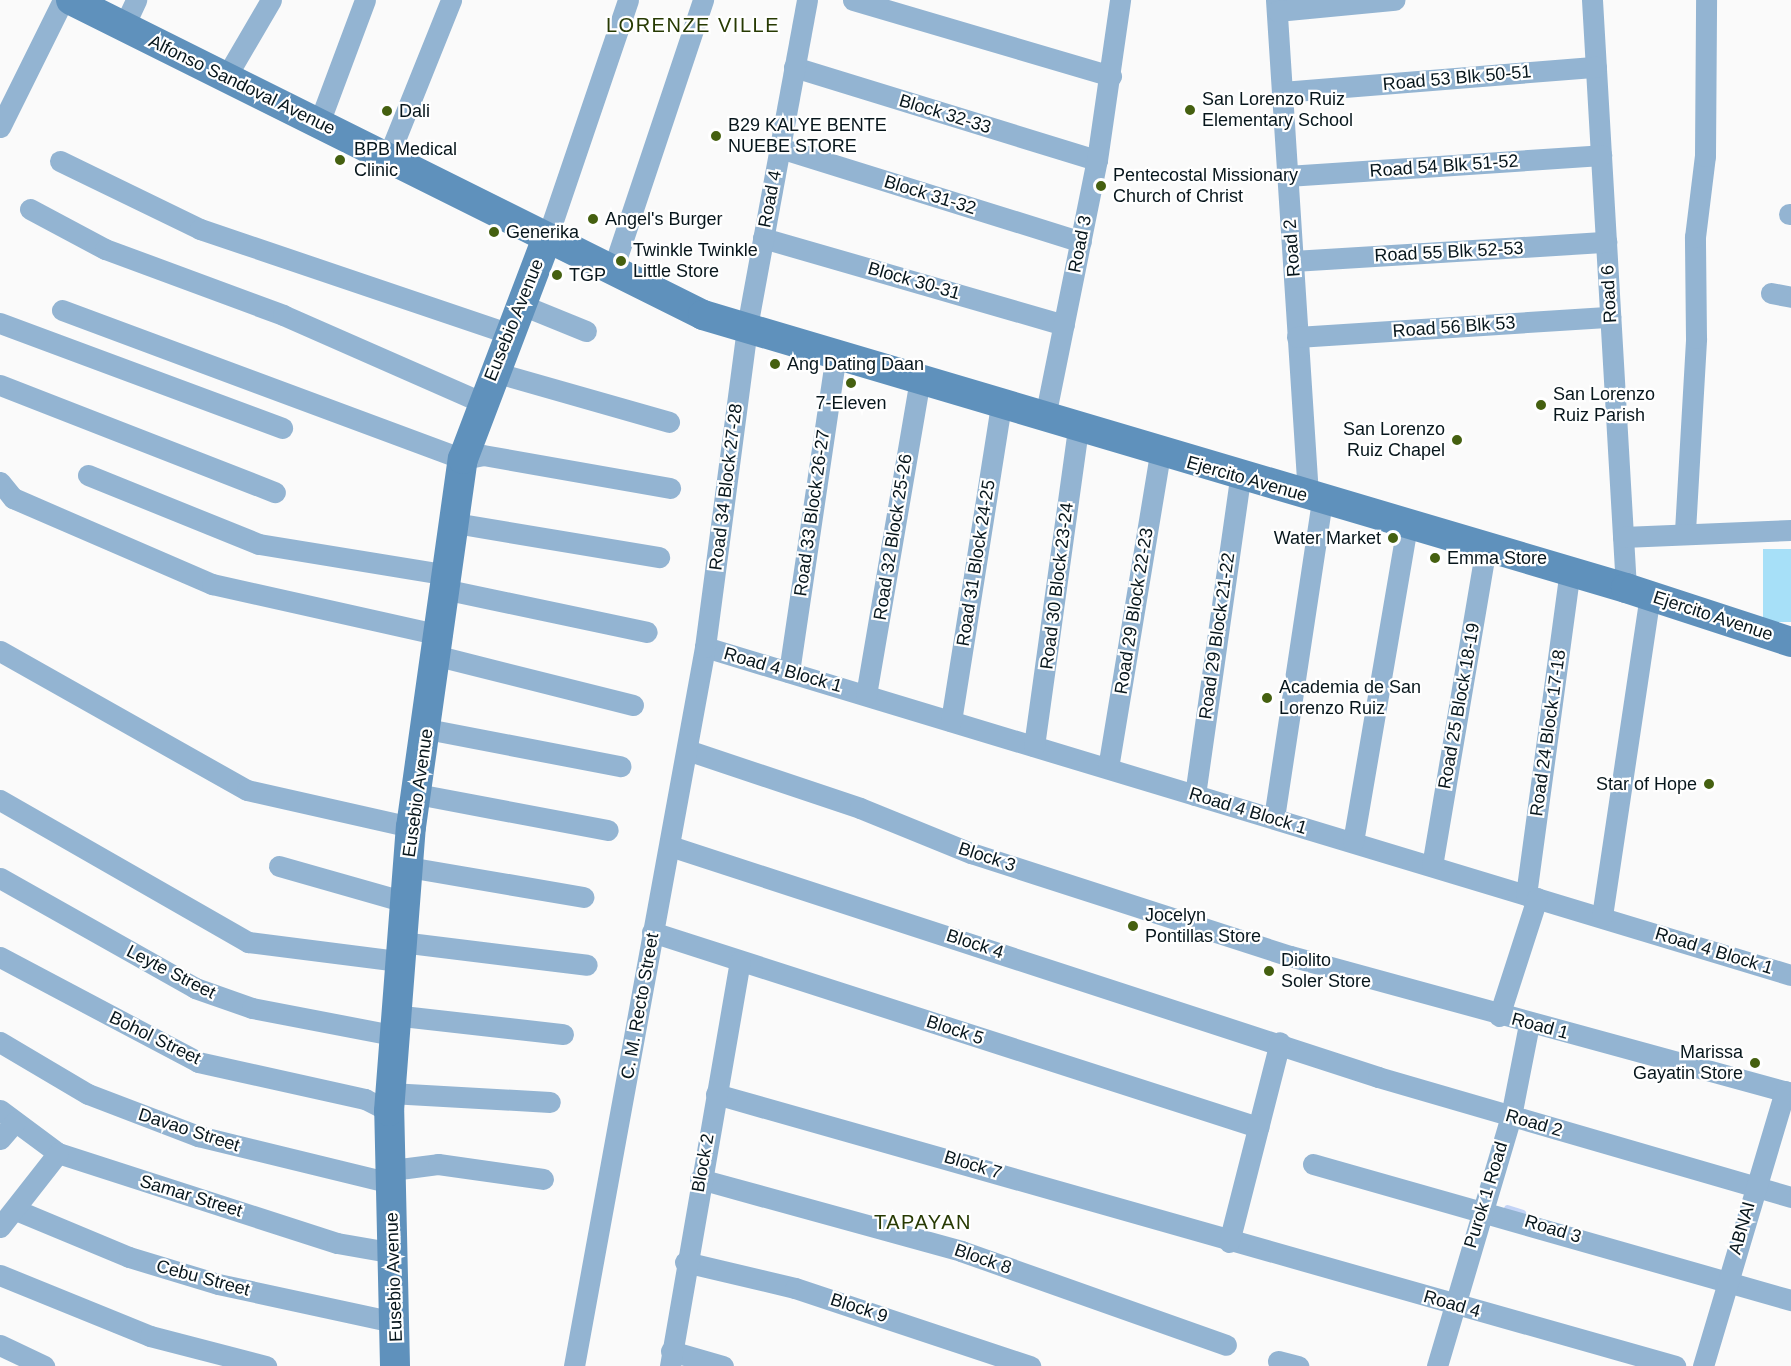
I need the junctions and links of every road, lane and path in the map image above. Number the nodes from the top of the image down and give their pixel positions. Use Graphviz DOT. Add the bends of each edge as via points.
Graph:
graph roads {
  1 [pos="63,0"];
  2 [pos="71,0"];
  3 [pos="271,0"];
  4 [pos="366,0"];
  5 [pos="451,0"];
  6 [pos="628,0"];
  7 [pos="703,0"];
  8 [pos="807,0"];
  9 [pos="853,0"];
  10 [pos="1120,0"];
  11 [pos="1394,0"];
  12 [pos="1592,0"];
  13 [pos="1706,0"];
  14 [pos="1276,5"];
  15 [pos="130,13"];
  16 [pos="794,67"];
  17 [pos="1596,67"];
  18 [pos="1111,76"];
  19 [pos="226,77"];
  20 [pos="1282,92"];
  21 [pos="319,123"];
  22 [pos="0,127"];
  23 [pos="780,148"];
  24 [pos="1601,155"];
  25 [pos="388,157"];
  26 [pos="1097,160"];
  27 [pos="60,161"];
  28 [pos="1287,176"];
  29 [pos="30,210"];
  30 [pos="547,238"];
  31 [pos="763,238"];
  32 [pos="1081,242"];
  33 [pos="1606,242"];
  34 [pos="1293,261"];
  35 [pos="613,269"];
  36 [pos="522,305"];
  37 [pos="62,310"];
  38 [pos="703,315"];
  39 [pos="1610,317"];
  40 [pos="0,323"];
  41 [pos="1064,325"];
  42 [pos="747,327"];
  43 [pos="586,331"];
  44 [pos="510,334"];
  45 [pos="1297,337"];
  46 [pos="836,354"];
  47 [pos="494,372"];
  48 [pos="920,379"];
  49 [pos="0,385"];
  50 [pos="481,402"];
  51 [pos="1001,404"];
  52 [pos="1045,417"];
  53 [pos="669,422"];
  54 [pos="1077,426"];
  55 [pos="282,428"];
  56 [pos="1160,453"];
  57 [pos="463,459"];
  58 [pos="88,475"];
  59 [pos="1240,477"];
  60 [pos="0,483"];
  61 [pos="670,488"];
  62 [pos="275,492"];
  63 [pos="1315,499"];
  64 [pos="455,523"];
  65 [pos="1407,525"];
  66 [pos="1791,530"];
  67 [pos="1685,531"];
  68 [pos="1623,537"];
  69 [pos="1486,546"];
  70 [pos="659,557"];
  71 [pos="1570,571"];
  72 [pos="448,583"];
  73 [pos="1638,592"];
  74 [pos="647,632"];
  75 [pos="1791,642"];
  76 [pos="439,645"];
  77 [pos="705,647"];
  78 [pos="0,651"];
  79 [pos="789,672"];
  80 [pos="866,695"];
  81 [pos="633,705"];
  82 [pos="951,721"];
  83 [pos="426,729"];
  84 [pos="1034,746"];
  85 [pos="687,750"];
  86 [pos="620,766"];
  87 [pos="1108,768"];
  88 [pos="417,794"];
  89 [pos="1195,795"];
  90 [pos="0,800"];
  91 [pos="1274,818"];
  92 [pos="411,827"];
  93 [pos="608,830"];
  94 [pos="1353,842"];
  95 [pos="670,846"];
  96 [pos="279,866"];
  97 [pos="1432,866"];
  98 [pos="408,867"];
  99 [pos="0,878"];
  100 [pos="1532,896"];
  101 [pos="583,897"];
  102 [pos="405,902"];
  103 [pos="1602,916"];
  104 [pos="652,932"];
  105 [pos="400,952"];
  106 [pos="1290,956"];
  107 [pos="0,957"];
  108 [pos="740,961"];
  109 [pos="587,965"];
  110 [pos="1791,975"];
  111 [pos="1499,1016"];
  112 [pos="1529,1024"];
  113 [pos="393,1025"];
  114 [pos="563,1034"];
  115 [pos="0,1042"];
  116 [pos="1280,1042"];
  117 [pos="1788,1092"];
  118 [pos="716,1094"];
  119 [pos="390,1102"];
  120 [pos="550,1102"];
  121 [pos="8,1116"];
  122 [pos="1511,1116"];
  123 [pos="1258,1127"];
  124 [pos="0,1139"];
  125 [pos="58,1153"];
  126 [pos="1313,1164"];
  127 [pos="392,1176"];
  128 [pos="543,1179"];
  129 [pos="700,1179"];
  130 [pos="1754,1186"];
  131 [pos="1791,1197"];
  132 [pos="1482,1208"];
  133 [pos="16,1210"];
  134 [pos="0,1227"];
  135 [pos="1229,1242"];
  136 [pos="395,1253"];
  137 [pos="686,1262"];
  138 [pos="0,1275"];
  139 [pos="1726,1282"];
  140 [pos="1791,1300"];
  141 [pos="1454,1305"];
  142 [pos="398,1323"];
  143 [pos="0,1345"];
  144 [pos="1226,1345"];
  145 [pos="670,1359"];
  146 [pos="44,1366"];
  147 [pos="266,1366"];
  148 [pos="395,1366"];
  149 [pos="574,1366"];
  150 [pos="723,1366"];
  151 [pos="1030,1366"];
  152 [pos="1437,1366"];
  153 [pos="1675,1366"];
  154 [pos="1703,1366"];
  1 -- 22 [label="street"];
  2 -- 15 [label="main road, Alfonso Sandoval Avenue"];
  3 -- 19 [label="street"];
  4 -- 21 [label="street"];
  5 -- 25 [label="street"];
  6 -- 30 [label="street"];
  7 -- 35 [label="street"];
  8 -- 16 [label="street, Road 4"];
  9 -- 18 [label="street"];
  10 -- 18 [label="street, Road 3"];
  11 -- 14 [label="street"];
  12 -- 17 [label="street, Road 6"];
  13 -- 67 [label="street" via="1706,156 1695,237 1696,338"];
  14 -- 20 [label="street, Road 2"];
  15 -- 19 [label="main road, Alfonso Sandoval Avenue"];
  16 -- 23 [label="street, Road 4"];
  16 -- 26 [label="street, Block 32-33"];
  17 -- 20 [label="street, Road 53 Blk 50-51"];
  17 -- 24 [label="street, Road 6"];
  18 -- 26 [label="street, Road 3"];
  19 -- 21 [label="main road, Alfonso Sandoval Avenue"];
  20 -- 28 [label="street, Road 2"];
  21 -- 25 [label="main road, Alfonso Sandoval Avenue"];
  23 -- 31 [label="street, Road 4"];
  23 -- 32 [label="street, Block 31-32"];
  24 -- 28 [label="street, Road 54 Blk 51-52"];
  24 -- 33 [label="street, Road 6"];
  25 -- 30 [label="main road, Alfonso Sandoval Avenue"];
  26 -- 32 [label="street, Road 3"];
  27 -- 44 [label="street" via="200,229"];
  28 -- 34 [label="street, Road 2"];
  29 -- 50 [label="street" via="105,249 283,315"];
  30 -- 35 [label="main road, Alfonso Sandoval Avenue"];
  30 -- 36 [label="main road, Eusebio Avenue"];
  31 -- 41 [label="street, Block 30-31"];
  31 -- 42 [label="street, Road 4"];
  32 -- 41 [label="street, Road 3"];
  33 -- 34 [label="street, Road 55 Blk 52-53"];
  33 -- 39 [label="street, Road 6"];
  34 -- 45 [label="street, Road 2"];
  35 -- 38 [label="main road, Alfonso Sandoval Avenue"];
  36 -- 43 [label="street"];
  36 -- 44 [label="main road, Eusebio Avenue"];
  37 -- 57 [label="street"];
  38 -- 42 [label="main road, Ejercito Avenue"];
  39 -- 45 [label="street, Road 56 Blk 53"];
  39 -- 68 [label="street, Road 6"];
  40 -- 55 [label="street"];
  41 -- 52 [label="street, Road 3"];
  42 -- 46 [label="main road, Ejercito Avenue"];
  42 -- 77 [label="street, Road 34 Block 27-28"];
  44 -- 47 [label="main road, Eusebio Avenue"];
  45 -- 63 [label="street, Road 2"];
  46 -- 48 [label="main road, Ejercito Avenue"];
  46 -- 79 [label="street, Road 33 Block 26-27"];
  47 -- 50 [label="main road, Eusebio Avenue"];
  47 -- 53 [label="street"];
  48 -- 51 [label="main road, Ejercito Avenue"];
  48 -- 80 [label="street, Road 32 Block 25-26"];
  49 -- 62 [label="street"];
  50 -- 57 [label="main road, Eusebio Avenue"];
  51 -- 52 [label="main road, Ejercito Avenue"];
  51 -- 82 [label="street, Road 31 Block 24-25"];
  52 -- 54 [label="main road, Ejercito Avenue"];
  54 -- 56 [label="main road, Ejercito Avenue"];
  54 -- 84 [label="street, Road 30 Block 23-24"];
  56 -- 59 [label="main road, Ejercito Avenue"];
  56 -- 87 [label="street, Road 29 Block 22-23"];
  57 -- 61 [label="street" via="483,455"];
  57 -- 64 [label="main road, Eusebio Avenue"];
  58 -- 72 [label="street" via="259,544"];
  59 -- 63 [label="main road, Ejercito Avenue"];
  59 -- 89 [label="street, Road 29 Block 21-22"];
  60 -- 76 [label="street" via="13,498 212,584"];
  63 -- 65 [label="main road, Ejercito Avenue"];
  63 -- 91 [label="street, Road 2"];
  64 -- 70 [label="street"];
  64 -- 72 [label="main road, Eusebio Avenue"];
  65 -- 69 [label="main road, Ejercito Avenue"];
  65 -- 94 [label="street"];
  66 -- 67 [label="street"];
  67 -- 68 [label="street"];
  68 -- 73 [label="street, Road 6"];
  69 -- 71 [label="main road, Ejercito Avenue"];
  69 -- 97 [label="street, Road 25 Block 18-19"];
  71 -- 73 [label="main road, Ejercito Avenue"];
  71 -- 100 [label="street, Road 24 Block 17-18"];
  72 -- 74 [label="street"];
  72 -- 76 [label="main road, Eusebio Avenue"];
  73 -- 75 [label="main road, Ejercito Avenue"];
  73 -- 103 [label="street, Road 6"];
  76 -- 81 [label="street"];
  76 -- 83 [label="main road, Eusebio Avenue"];
  77 -- 79 [label="street, Road 4 Block 1"];
  77 -- 85 [label="street, C. M. Recto Street"];
  78 -- 92 [label="street" via="247,790"];
  79 -- 80 [label="street, Road 4 Block 1"];
  80 -- 82 [label="street, Road 4 Block 1"];
  82 -- 84 [label="street, Road 4 Block 1"];
  83 -- 86 [label="street"];
  83 -- 88 [label="main road, Eusebio Avenue"];
  84 -- 87 [label="street, Road 4 Block 1"];
  85 -- 95 [label="street, C. M. Recto Street"];
  85 -- 106 [label="street, Block 3" via="860,808 971,853"];
  87 -- 89 [label="street, Road 4 Block 1"];
  88 -- 92 [label="main road, Eusebio Avenue"];
  88 -- 93 [label="street"];
  89 -- 91 [label="street, Road 4 Block 1"];
  90 -- 105 [label="street" via="248,942"];
  91 -- 94 [label="street, Road 4 Block 1"];
  92 -- 98 [label="main road, Eusebio Avenue"];
  94 -- 97 [label="street, Road 4 Block 1"];
  95 -- 104 [label="street, C. M. Recto Street"];
  95 -- 116 [label="street, Block 4"];
  96 -- 102 [label="street"];
  97 -- 100 [label="street, Road 4 Block 1"];
  98 -- 101 [label="street"];
  98 -- 102 [label="main road, Eusebio Avenue"];
  99 -- 113 [label="street, Leyte Street" via="195,988 252,1008"];
  100 -- 103 [label="street, Road 4 Block 1"];
  100 -- 111 [label="street"];
  102 -- 105 [label="main road, Eusebio Avenue"];
  103 -- 110 [label="street, Road 4 Block 1"];
  104 -- 108 [label="street, Block 5"];
  104 -- 149 [label="street, C. M. Recto Street"];
  105 -- 109 [label="street"];
  105 -- 113 [label="main road, Eusebio Avenue"];
  106 -- 111 [label="street, Road 1"];
  107 -- 119 [label="street, Bohol Street" via="198,1062"];
  108 -- 118 [label="street, Block 2"];
  108 -- 123 [label="street, Block 5"];
  111 -- 112 [label="street, Road 1"];
  112 -- 117 [label="street, Road 1"];
  112 -- 122 [label="street, Purok 1 Road"];
  113 -- 114 [label="street, Leyte Street"];
  113 -- 119 [label="main road, Eusebio Avenue"];
  115 -- 127 [label="street, Davao Street" via="88,1094 198,1136"];
  116 -- 122 [label="street, Road 2"];
  116 -- 123 [label="street"];
  117 -- 130 [label="street, ABNAI"];
  118 -- 129 [label="street, Block 2"];
  118 -- 135 [label="street, Block 7"];
  119 -- 120 [label="street, Bohol Street"];
  119 -- 127 [label="main road, Eusebio Avenue"];
  121 -- 124 [label="street"];
  121 -- 125 [label="street, Samar Street"];
  122 -- 130 [label="street, Road 2"];
  122 -- 132 [label="street, Purok 1 Road"];
  123 -- 135 [label="street"];
  125 -- 133 [label="street"];
  125 -- 136 [label="street, Samar Street" via="337,1243"];
  126 -- 132 [label="street, Road 3"];
  127 -- 128 [label="street, Davao Street" via="438,1164"];
  127 -- 136 [label="main road, Eusebio Avenue"];
  129 -- 137 [label="street, Block 2"];
  129 -- 144 [label="street, Block 8" via="961,1251"];
  130 -- 131 [label="street, Road 2"];
  130 -- 139 [label="street, ABNAI"];
  132 -- 139 [label="street, Road 3"];
  132 -- 141 [label="street, Purok 1 Road"];
  133 -- 134 [label="street"];
  133 -- 142 [label="street, Cebu Street" via="129,1257 218,1284"];
  135 -- 141 [label="street, Road 4"];
  136 -- 142 [label="main road, Eusebio Avenue"];
  137 -- 145 [label="street, Block 2"];
  137 -- 151 [label="street, Block 9" via="806,1291"];
  138 -- 147 [label="street" via="150,1336"];
  139 -- 140 [label="street, Road 3"];
  139 -- 154 [label="street, ABNAI"];
  141 -- 152 [label="street, Purok 1 Road"];
  141 -- 153 [label="street, Road 4"];
  142 -- 148 [label="main road, Eusebio Avenue"];
  143 -- 146 [label="street"];
  145 -- 150 [label="street"];
}
